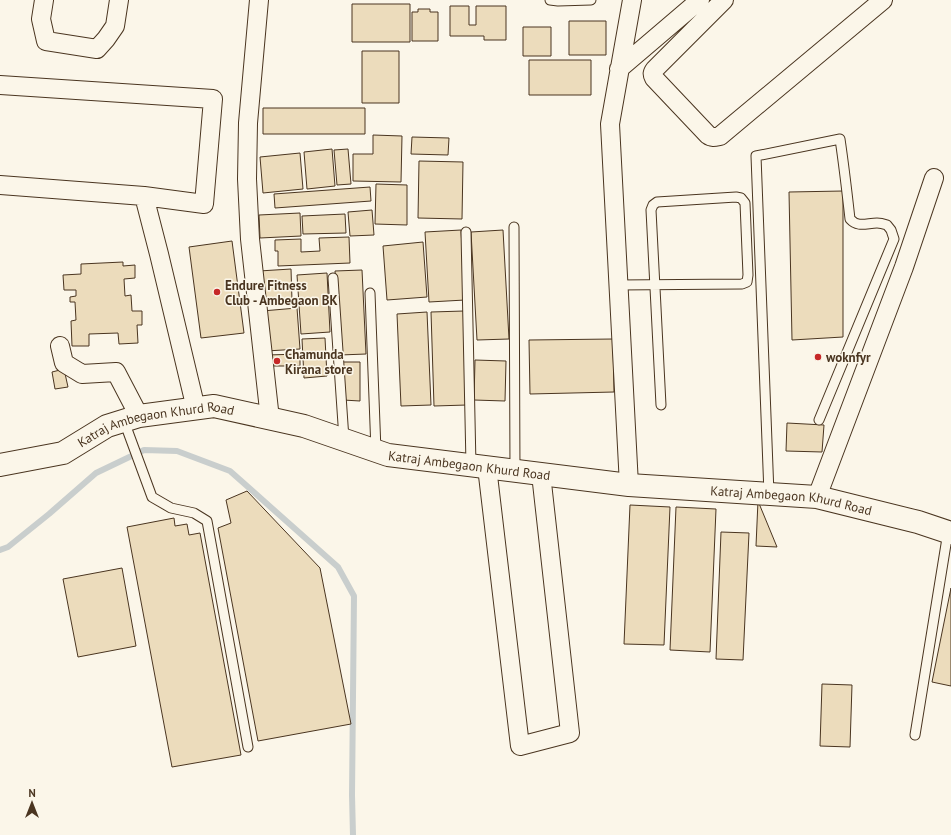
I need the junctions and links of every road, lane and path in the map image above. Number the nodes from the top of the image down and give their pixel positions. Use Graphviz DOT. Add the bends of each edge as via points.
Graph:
graph roads {
  1 [pos="44,0"];
  2 [pos="120,0"];
  3 [pos="260,0"];
  4 [pos="550,0"];
  5 [pos="591,0"];
  6 [pos="632,0"];
  7 [pos="700,0"];
  8 [pos="724,0"];
  9 [pos="883,0"];
  10 [pos="619,69"];
  11 [pos="0,85"];
  12 [pos="934,178"];
  13 [pos="0,185"];
  14 [pos="144,196"];
  15 [pos="514,228"];
  16 [pos="466,232"];
  17 [pos="333,278"];
  18 [pos="655,284"];
  19 [pos="618,285"];
  20 [pos="370,293"];
  21 [pos="60,346"];
  22 [pos="661,405"];
  23 [pos="196,409"];
  24 [pos="131,418"];
  25 [pos="270,419"];
  26 [pos="819,420"];
  27 [pos="344,440"];
  28 [pos="376,451"];
  29 [pos="0,466"];
  30 [pos="479,466"];
  31 [pos="515,471"];
  32 [pos="541,474"];
  33 [pos="629,485"];
  34 [pos="769,494"];
  35 [pos="816,497"];
  36 [pos="950,532"];
  37 [pos="915,735"];
  38 [pos="248,747"];
  1 -- 2 [label="street" via="40,19 46,41 97,49 115,26"];
  3 -- 25 [label="street" via="248,123 247,179 250,239"];
  4 -- 5 [label="lane"];
  6 -- 10 [label="street"];
  7 -- 10 [label="street"];
  8 -- 9 [label="street" via="652,72 654,78 711,137 720,136"];
  10 -- 19 [label="street" via="610,124"];
  11 -- 14 [label="street" via="213,99 204,204"];
  12 -- 35 [label="street" via="904,267"];
  13 -- 14 [label="street"];
  14 -- 23 [label="street"];
  15 -- 31 [label="lane"];
  16 -- 30 [label="lane"];
  17 -- 27 [label="lane"];
  18 -- 18 [label="lane" via="747,282 746,203 736,197 657,202 653,205 651,210"];
  18 -- 19 [label="lane"];
  18 -- 22 [label="lane"];
  19 -- 33 [label="street"];
  20 -- 28 [label="lane"];
  21 -- 24 [label="street" via="64,363 82,374 116,372"];
  23 -- 24 [label="street, Katraj Ambegaon Khurd Road"];
  23 -- 25 [label="street, Katraj Ambegaon Khurd Road" via="214,406"];
  24 -- 29 [label="street, Katraj Ambegaon Khurd Road" via="108,426 62,454"];
  24 -- 38 [label="lane" via="131,441 152,497 171,508 208,521"];
  25 -- 27 [label="street, Katraj Ambegaon Khurd Road" via="304,426"];
  26 -- 34 [label="lane" via="894,239 887,224 862,225 853,223 850,219 840,139 756,156"];
  27 -- 28 [label="street, Katraj Ambegaon Khurd Road"];
  28 -- 30 [label="street, Katraj Ambegaon Khurd Road" via="388,455"];
  30 -- 31 [label="street, Katraj Ambegaon Khurd Road"];
  30 -- 32 [label="street" via="520,746 570,733"];
  31 -- 32 [label="street, Katraj Ambegaon Khurd Road"];
  32 -- 33 [label="street, Katraj Ambegaon Khurd Road"];
  33 -- 34 [label="street, Katraj Ambegaon Khurd Road"];
  34 -- 35 [label="street, Katraj Ambegaon Khurd Road"];
  35 -- 36 [label="street, Katraj Ambegaon Khurd Road"];
  36 -- 37 [label="lane"];
}
